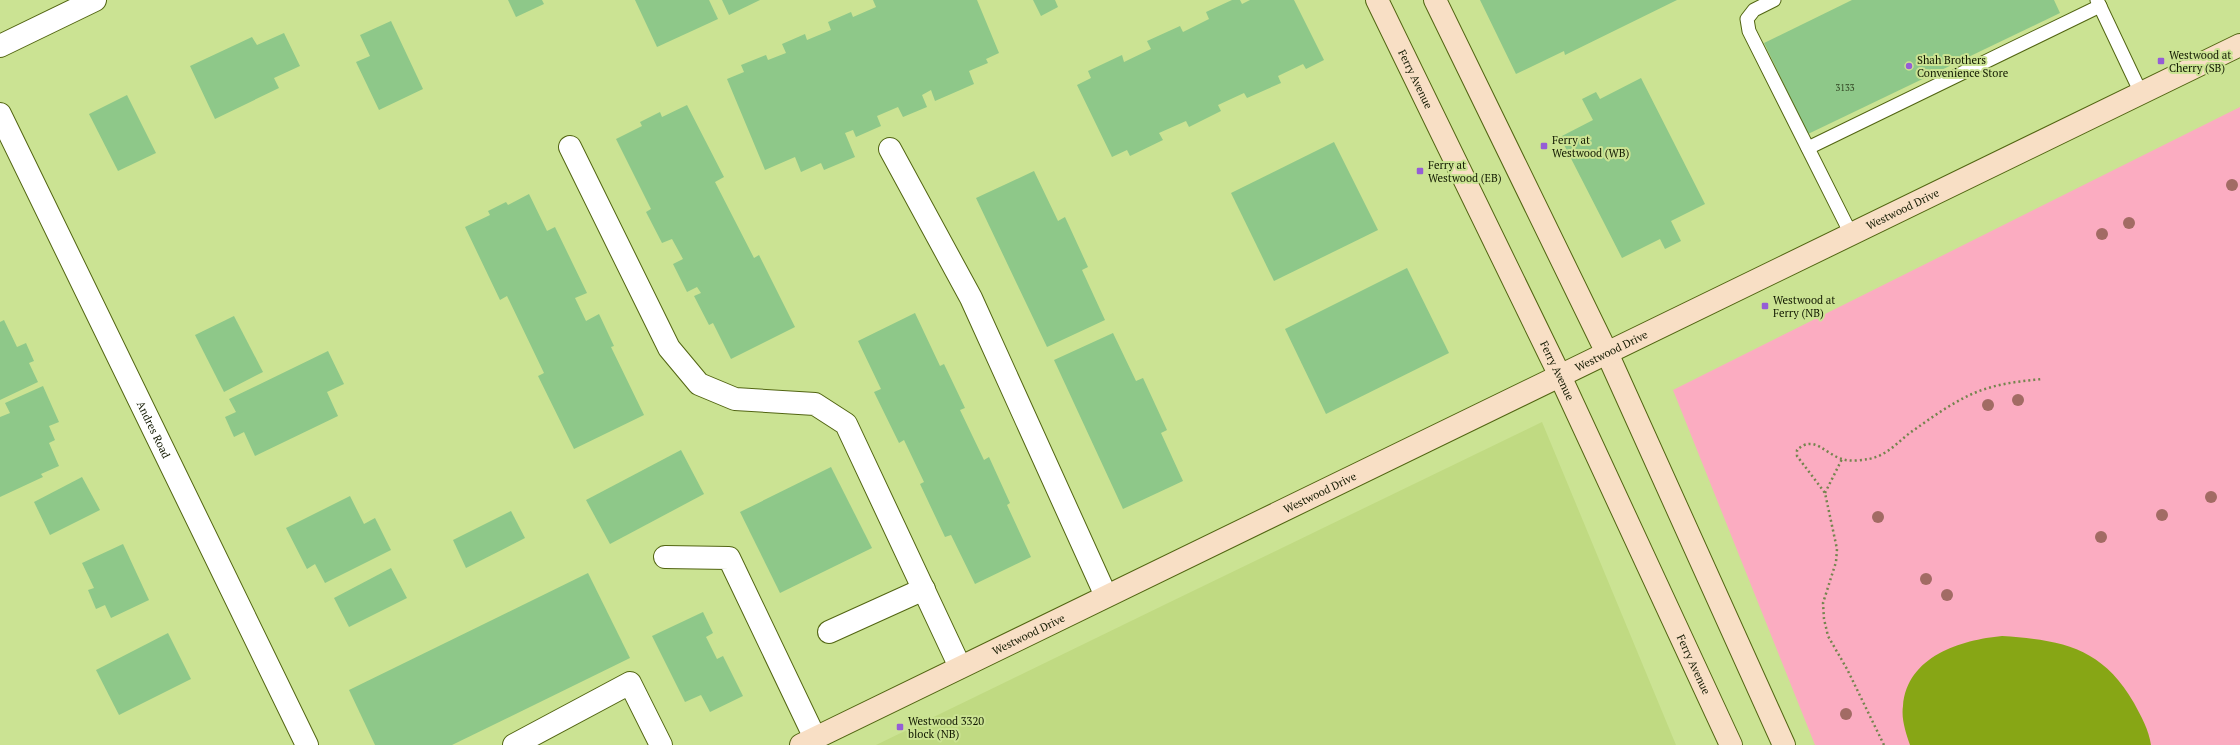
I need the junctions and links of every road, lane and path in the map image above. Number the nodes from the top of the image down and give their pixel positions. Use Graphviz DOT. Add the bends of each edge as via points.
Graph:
graph roads {
  1 [pos="95,0"];
  2 [pos="1377,0"];
  3 [pos="1436,0"];
  4 [pos="1774,0"];
  5 [pos="2098,3"];
  6 [pos="2240,45"];
  7 [pos="0,46"];
  8 [pos="2141,93"];
  9 [pos="0,114"];
  10 [pos="570,147"];
  11 [pos="1808,148"];
  12 [pos="890,149"];
  13 [pos="1850,234"];
  14 [pos="1607,353"];
  15 [pos="1560,376"];
  16 [pos="2042,379"];
  17 [pos="1842,460"];
  18 [pos="1825,493"];
  19 [pos="665,557"];
  20 [pos="924,589"];
  21 [pos="1106,596"];
  22 [pos="829,632"];
  23 [pos="960,667"];
  24 [pos="808,742"];
  25 [pos="307,745"];
  26 [pos="514,745"];
  27 [pos="661,745"];
  28 [pos="1731,745"];
  29 [pos="1784,745"];
  30 [pos="1884,745"];
  1 -- 7 [label="street"];
  2 -- 15 [label="main road, Ferry Avenue"];
  3 -- 14 [label="main road"];
  4 -- 11 [label="lane" via="1754,10 1747,19 1749,31"];
  5 -- 8 [label="lane"];
  5 -- 11 [label="lane"];
  6 -- 8 [label="main road, Westwood Drive"];
  8 -- 13 [label="main road, Westwood Drive"];
  9 -- 25 [label="street, Andres Road"];
  10 -- 20 [label="street" via="669,348 699,384 735,399 815,404 846,424"];
  11 -- 13 [label="lane"];
  12 -- 21 [label="street" via="971,298"];
  13 -- 14 [label="main road, Westwood Drive"];
  14 -- 15 [label="main road, Westwood Drive"];
  14 -- 29 [label="main road"];
  15 -- 21 [label="main road, Westwood Drive"];
  15 -- 28 [label="main road, Ferry Avenue"];
  16 -- 17 [label="path" via="1981,390 1913,431 1890,450 1859,461"];
  17 -- 18 [label="path"];
  17 -- 18 [label="path" via="1811,443 1803,444 1797,450 1797,456"];
  18 -- 30 [label="path" via="1837,549 1836,562 1823,603 1824,619 1828,636"];
  19 -- 24 [label="street" via="729,558"];
  20 -- 22 [label="street"];
  20 -- 23 [label="street"];
  21 -- 23 [label="main road, Westwood Drive"];
  23 -- 24 [label="main road, Westwood Drive"];
  26 -- 27 [label="street" via="630,683"];
}
